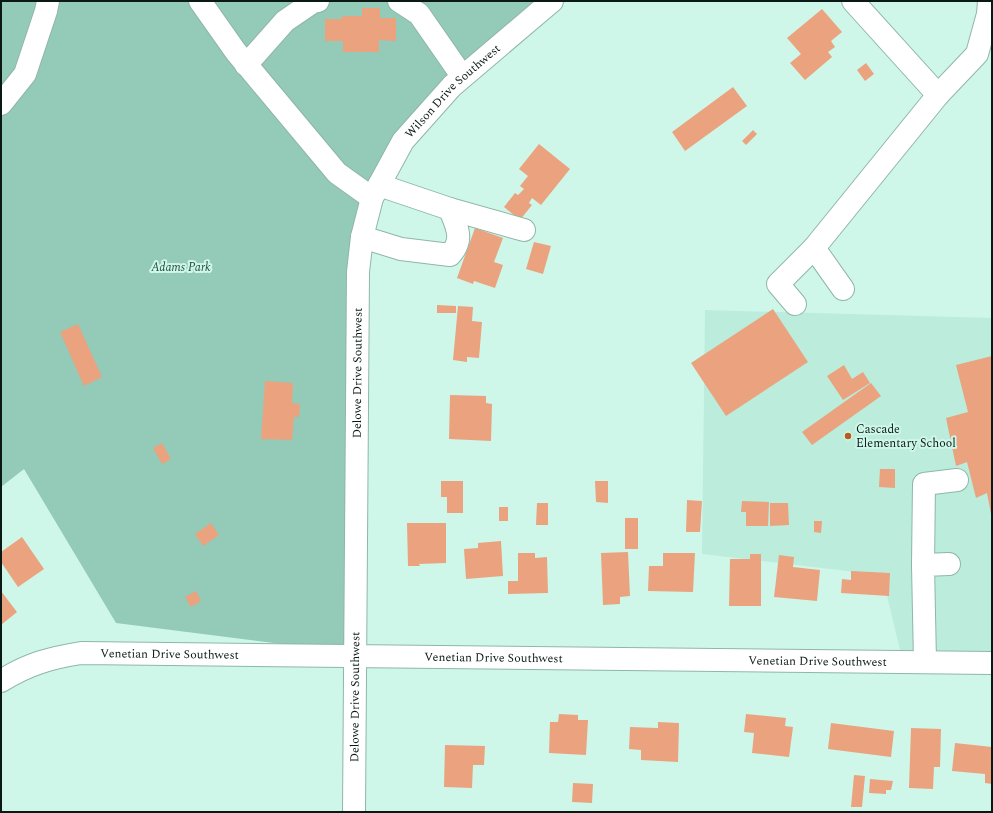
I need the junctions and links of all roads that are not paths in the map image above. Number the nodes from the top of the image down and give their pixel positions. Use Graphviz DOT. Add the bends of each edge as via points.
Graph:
graph roads {
  1 [pos="48,1"];
  2 [pos="200,1"];
  3 [pos="314,1"];
  4 [pos="399,1"];
  5 [pos="552,1"];
  6 [pos="853,1"];
  7 [pos="989,1"];
  8 [pos="246,65"];
  9 [pos="462,76"];
  10 [pos="938,95"];
  11 [pos="1,104"];
  12 [pos="376,192"];
  13 [pos="450,209"];
  14 [pos="524,230"];
  15 [pos="362,237"];
  16 [pos="814,248"];
  17 [pos="843,289"];
  18 [pos="795,304"];
  19 [pos="957,480"];
  20 [pos="923,564"];
  21 [pos="949,564"];
  22 [pos="354,656"];
  23 [pos="925,662"];
  24 [pos="992,663"];
  25 [pos="1,681"];
  26 [pos="354,812"];
  1 -- 11 [label="street" via="25,74"];
  2 -- 8 [label="street"];
  3 -- 8 [label="street" via="285,21"];
  4 -- 9 [label="street" via="419,14"];
  5 -- 9 [label="street, Wilson Drive Southwest"];
  6 -- 10 [label="street"];
  7 -- 10 [label="street" via="977,54"];
  8 -- 12 [label="street" via="337,173"];
  9 -- 12 [label="street, Wilson Drive Southwest" via="403,141"];
  10 -- 16 [label="street"];
  12 -- 13 [label="street"];
  12 -- 15 [label="street, Delowe Drive Southwest"];
  13 -- 14 [label="street"];
  13 -- 15 [label="street" via="458,232 457,247 450,255 401,249"];
  15 -- 22 [label="street, Delowe Drive Southwest" via="358,272"];
  16 -- 17 [label="street"];
  16 -- 18 [label="street" via="778,284"];
  19 -- 20 [label="street" via="924,484"];
  20 -- 21 [label="street"];
  20 -- 23 [label="street"];
  22 -- 23 [label="street, Venetian Drive Southwest"];
  22 -- 25 [label="street, Venetian Drive Southwest" via="81,653 50,658 20,668"];
  22 -- 26 [label="street, Delowe Drive Southwest"];
  23 -- 24 [label="street, Venetian Drive Southwest"];
}
